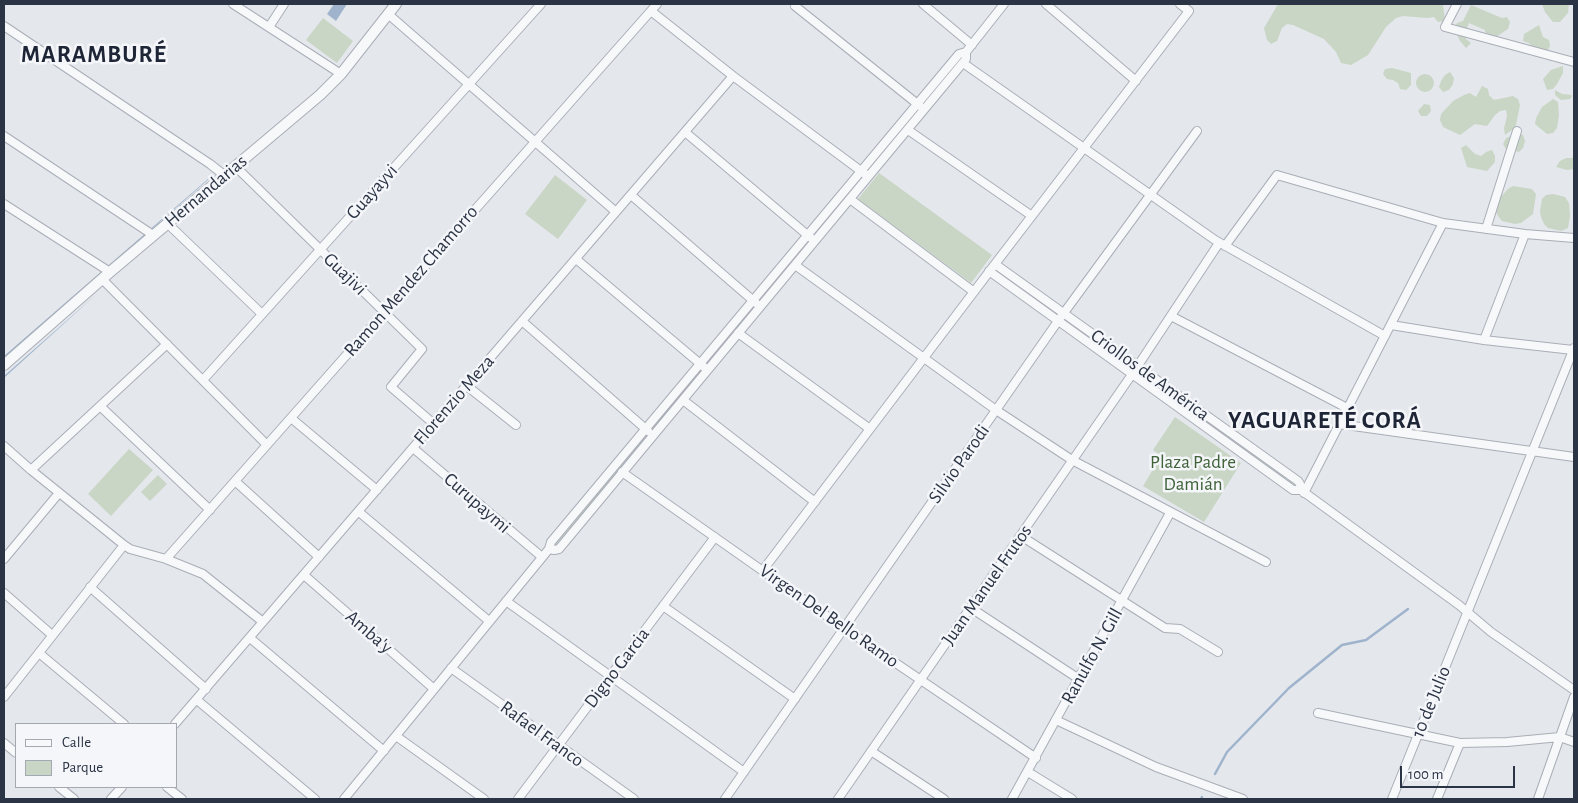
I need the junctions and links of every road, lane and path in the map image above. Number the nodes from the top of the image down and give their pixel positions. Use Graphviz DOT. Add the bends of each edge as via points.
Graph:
graph roads {
  1 [pos="233,4"];
  2 [pos="284,4"];
  3 [pos="396,4"];
  4 [pos="541,4"];
  5 [pos="657,4"];
  6 [pos="923,4"];
  7 [pos="1004,4"];
  8 [pos="1046,4"];
  9 [pos="1180,4"];
  10 [pos="1458,4"];
  11 [pos="795,6"];
  12 [pos="651,11"];
  13 [pos="388,14"];
  14 [pos="4,26"];
  15 [pos="269,27"];
  16 [pos="972,45"];
  17 [pos="966,52"];
  18 [pos="1574,62"];
  19 [pos="963,63"];
  20 [pos="341,74"];
  21 [pos="733,76"];
  22 [pos="1136,80"];
  23 [pos="469,84"];
  24 [pos="917,104"];
  25 [pos="924,110"];
  26 [pos="908,130"];
  27 [pos="1197,131"];
  28 [pos="1517,131"];
  29 [pos="685,132"];
  30 [pos="4,136"];
  31 [pos="534,142"];
  32 [pos="1084,147"];
  33 [pos="235,166"];
  34 [pos="861,171"];
  35 [pos="224,176"];
  36 [pos="868,177"];
  37 [pos="631,195"];
  38 [pos="1150,196"];
  39 [pos="850,199"];
  40 [pos="4,204"];
  41 [pos="616,212"];
  42 [pos="1032,216"];
  43 [pos="167,223"];
  44 [pos="1443,223"];
  45 [pos="1486,229"];
  46 [pos="1525,234"];
  47 [pos="153,235"];
  48 [pos="808,235"];
  49 [pos="1574,238"];
  50 [pos="815,241"];
  51 [pos="1222,245"];
  52 [pos="320,249"];
  53 [pos="576,259"];
  54 [pos="995,264"];
  55 [pos="795,265"];
  56 [pos="110,272"];
  57 [pos="989,272"];
  58 [pos="102,279"];
  59 [pos="974,292"];
  60 [pos="753,300"];
  61 [pos="760,307"];
  62 [pos="384,312"];
  63 [pos="1064,313"];
  64 [pos="262,314"];
  65 [pos="1171,316"];
  66 [pos="522,321"];
  67 [pos="1058,321"];
  68 [pos="1391,325"];
  69 [pos="738,333"];
  70 [pos="1385,336"];
  71 [pos="1484,340"];
  72 [pos="167,344"];
  73 [pos="1574,349"];
  74 [pos="923,359"];
  75 [pos="700,364"];
  76 [pos="4,365"];
  77 [pos="708,370"];
  78 [pos="1135,370"];
  79 [pos="203,380"];
  80 [pos="467,386"];
  81 [pos="683,400"];
  82 [pos="100,406"];
  83 [pos="1348,408"];
  84 [pos="996,410"];
  85 [pos="291,418"];
  86 [pos="1213,420"];
  87 [pos="434,424"];
  88 [pos="1339,424"];
  89 [pos="516,425"];
  90 [pos="1207,428"];
  91 [pos="646,429"];
  92 [pos="870,429"];
  93 [pos="653,435"];
  94 [pos="267,444"];
  95 [pos="4,446"];
  96 [pos="413,448"];
  97 [pos="1532,452"];
  98 [pos="1574,457"];
  99 [pos="1072,460"];
  100 [pos="31,470"];
  101 [pos="622,472"];
  102 [pos="235,481"];
  103 [pos="377,490"];
  104 [pos="1302,491"];
  105 [pos="59,493"];
  106 [pos="815,502"];
  107 [pos="210,510"];
  108 [pos="359,512"];
  109 [pos="1170,513"];
  110 [pos="1021,536"];
  111 [pos="715,537"];
  112 [pos="124,545"];
  113 [pos="549,549"];
  114 [pos="319,557"];
  115 [pos="542,558"];
  116 [pos="4,559"];
  117 [pos="166,559"];
  118 [pos="1266,562"];
  119 [pos="763,570"];
  120 [pos="304,575"];
  121 [pos="90,587"];
  122 [pos="4,593"];
  123 [pos="1123,600"];
  124 [pos="506,601"];
  125 [pos="663,606"];
  126 [pos="971,608"];
  127 [pos="1469,608"];
  128 [pos="490,621"];
  129 [pos="264,622"];
  130 [pos="844,628"];
  131 [pos="52,636"];
  132 [pos="250,638"];
  133 [pos="38,652"];
  134 [pos="1218,652"];
  135 [pos="451,668"];
  136 [pos="611,676"];
  137 [pos="1079,679"];
  138 [pos="921,680"];
  139 [pos="206,689"];
  140 [pos="434,689"];
  141 [pos="1574,690"];
  142 [pos="4,697"];
  143 [pos="1574,697"];
  144 [pos="795,699"];
  145 [pos="197,700"];
  146 [pos="1318,713"];
  147 [pos="1056,720"];
  148 [pos="123,723"];
  149 [pos="177,723"];
  150 [pos="1419,734"];
  151 [pos="396,736"];
  152 [pos="1560,737"];
  153 [pos="1574,742"];
  154 [pos="4,743"];
  155 [pos="1460,743"];
  156 [pos="559,745"];
  157 [pos="384,751"];
  158 [pos="872,751"];
  159 [pos="15,752"];
  160 [pos="1036,758"];
  161 [pos="744,772"];
  162 [pos="1028,772"];
  163 [pos="60,788"];
  164 [pos="121,788"];
  165 [pos="168,788"];
  166 [pos="74,799"];
  167 [pos="111,799"];
  168 [pos="182,799"];
  169 [pos="315,799"];
  170 [pos="344,799"];
  171 [pos="484,799"];
  172 [pos="518,799"];
  173 [pos="634,799"];
  174 [pos="725,799"];
  175 [pos="838,799"];
  176 [pos="944,799"];
  177 [pos="1012,799"];
  178 [pos="1072,799"];
  179 [pos="1243,799"];
  180 [pos="1392,799"];
  181 [pos="1437,799"];
  182 [pos="1538,799"];
  1 -- 15 [label="street"];
  2 -- 15 [label="street"];
  3 -- 13 [label="street, Hernandarias"];
  4 -- 23 [label="street, Guayayvi"];
  5 -- 12 [label="street, Ramon Mendez Chamorro"];
  6 -- 16 [label="street"];
  7 -- 16 [label="street"];
  8 -- 22 [label="street"];
  9 -- 22 [label="street" via="1189,11"];
  10 -- 18 [label="street" via="1445,27"];
  11 -- 24 [label="street"];
  12 -- 21 [label="street"];
  12 -- 31 [label="street, Ramon Mendez Chamorro"];
  13 -- 20 [label="street, Hernandarias"];
  13 -- 23 [label="street"];
  14 -- 35 [label="street"];
  15 -- 20 [label="street"];
  16 -- 17 [label="street"];
  17 -- 19 [label="street"];
  17 -- 24 [label="street" via="959,54"];
  19 -- 25 [label="street"];
  19 -- 32 [label="street"];
  20 -- 33 [label="street, Hernandarias"];
  21 -- 29 [label="street, Florenzio Meza"];
  21 -- 34 [label="street"];
  22 -- 32 [label="street"];
  23 -- 31 [label="street"];
  23 -- 52 [label="street, Guayayvi"];
  24 -- 25 [label="street"];
  24 -- 34 [label="street"];
  25 -- 26 [label="street"];
  26 -- 36 [label="street"];
  26 -- 42 [label="street"];
  27 -- 38 [label="street, Silvio Parodi"];
  28 -- 45 [label="street"];
  29 -- 37 [label="street, Florenzio Meza"];
  29 -- 48 [label="street"];
  30 -- 47 [label="street"];
  31 -- 41 [label="street"];
  31 -- 62 [label="street, Ramon Mendez Chamorro"];
  32 -- 38 [label="street"];
  32 -- 42 [label="street"];
  33 -- 35 [label="street, Hernandarias"];
  33 -- 52 [label="street, Guajivi"];
  34 -- 36 [label="street"];
  34 -- 48 [label="street"];
  35 -- 43 [label="street, Hernandarias"];
  36 -- 39 [label="street"];
  37 -- 41 [label="street, Florenzio Meza"];
  37 -- 60 [label="street"];
  38 -- 51 [label="street"];
  38 -- 63 [label="street, Silvio Parodi"];
  39 -- 50 [label="street"];
  39 -- 59 [label="street"];
  40 -- 56 [label="street"];
  41 -- 53 [label="street, Florenzio Meza"];
  42 -- 54 [label="street"];
  43 -- 47 [label="street, Hernandarias"];
  43 -- 64 [label="street"];
  44 -- 45 [label="street"];
  44 -- 51 [label="street, Juan Manuel Frutos" via="1277,175"];
  44 -- 68 [label="street"];
  45 -- 46 [label="street"];
  46 -- 49 [label="street"];
  46 -- 71 [label="street"];
  47 -- 56 [label="street, Hernandarias"];
  48 -- 50 [label="street"];
  48 -- 60 [label="street"];
  50 -- 55 [label="street"];
  51 -- 65 [label="street, Juan Manuel Frutos"];
  51 -- 70 [label="street"];
  52 -- 62 [label="street, Guajivi"];
  52 -- 64 [label="street, Guayayvi"];
  53 -- 66 [label="street, Florenzio Meza"];
  53 -- 75 [label="street"];
  54 -- 57 [label="street"];
  54 -- 63 [label="street, Criollos de América"];
  55 -- 61 [label="street"];
  55 -- 74 [label="street"];
  56 -- 58 [label="street, Hernandarias"];
  57 -- 59 [label="street"];
  57 -- 67 [label="street"];
  58 -- 72 [label="street"];
  58 -- 76 [label="street, Hernandarias"];
  59 -- 74 [label="street"];
  60 -- 61 [label="street"];
  60 -- 75 [label="street"];
  61 -- 69 [label="street"];
  62 -- 85 [label="street, Ramon Mendez Chamorro"];
  62 -- 87 [label="street, Guajivi" via="422,349 391,387"];
  63 -- 67 [label="street, Silvio Parodi"];
  63 -- 78 [label="street, Criollos de América"];
  64 -- 79 [label="street, Guayayvi"];
  65 -- 78 [label="street, Juan Manuel Frutos"];
  65 -- 83 [label="street"];
  66 -- 80 [label="street, Florenzio Meza"];
  66 -- 91 [label="street"];
  67 -- 78 [label="street"];
  67 -- 84 [label="street, Silvio Parodi"];
  68 -- 70 [label="street"];
  68 -- 71 [label="street"];
  69 -- 77 [label="street"];
  69 -- 92 [label="street"];
  70 -- 83 [label="street"];
  71 -- 73 [label="street"];
  72 -- 79 [label="street"];
  72 -- 82 [label="street"];
  73 -- 97 [label="street, 10 de Julio"];
  74 -- 84 [label="street"];
  74 -- 92 [label="street"];
  75 -- 77 [label="street"];
  75 -- 91 [label="street"];
  77 -- 81 [label="street"];
  78 -- 86 [label="street, Criollos de América"];
  78 -- 90 [label="street"];
  78 -- 99 [label="street, Juan Manuel Frutos"];
  79 -- 94 [label="street"];
  80 -- 87 [label="street, Florenzio Meza"];
  80 -- 89 [label="street"];
  81 -- 93 [label="street"];
  81 -- 106 [label="street"];
  82 -- 100 [label="street"];
  82 -- 107 [label="street"];
  83 -- 88 [label="street"];
  84 -- 99 [label="street"];
  84 -- 130 [label="street, Silvio Parodi"];
  85 -- 94 [label="street, Ramon Mendez Chamorro"];
  85 -- 103 [label="street"];
  86 -- 90 [label="street"];
  86 -- 104 [label="street, Criollos de América" via="1298,481"];
  87 -- 96 [label="street, Florenzio Meza"];
  88 -- 97 [label="street"];
  88 -- 104 [label="street"];
  90 -- 104 [label="street" via="1293,490"];
  91 -- 93 [label="street"];
  91 -- 113 [label="street" via="551,542"];
  92 -- 106 [label="street"];
  93 -- 101 [label="street"];
  94 -- 102 [label="street, Ramon Mendez Chamorro"];
  95 -- 100 [label="street"];
  96 -- 103 [label="street, Florenzio Meza"];
  96 -- 115 [label="street, Curupaymi"];
  97 -- 98 [label="street"];
  97 -- 127 [label="street, 10 de Julio"];
  99 -- 109 [label="street"];
  99 -- 110 [label="street, Juan Manuel Frutos"];
  100 -- 105 [label="street"];
  101 -- 111 [label="street, Virgen Del Bello Ramo"];
  101 -- 113 [label="street" via="559,549"];
  102 -- 107 [label="street, Ramon Mendez Chamorro"];
  102 -- 114 [label="street"];
  103 -- 108 [label="street, Florenzio Meza"];
  104 -- 127 [label="street"];
  105 -- 112 [label="street"];
  105 -- 116 [label="street"];
  106 -- 119 [label="street"];
  107 -- 117 [label="street, Ramon Mendez Chamorro"];
  108 -- 114 [label="street, Florenzio Meza"];
  108 -- 128 [label="street"];
  109 -- 118 [label="street"];
  109 -- 123 [label="street, Ranulfo N. Gill"];
  110 -- 123 [label="street"];
  110 -- 126 [label="street, Juan Manuel Frutos"];
  111 -- 119 [label="street, Virgen Del Bello Ramo"];
  111 -- 125 [label="street, Digno Garcia"];
  112 -- 117 [label="street"];
  112 -- 121 [label="street"];
  113 -- 115 [label="street"];
  114 -- 120 [label="street, Florenzio Meza"];
  115 -- 124 [label="street"];
  117 -- 129 [label="street" via="203,574"];
  119 -- 130 [label="street, Virgen Del Bello Ramo"];
  120 -- 129 [label="street, Florenzio Meza"];
  120 -- 140 [label="street, Amba'y"];
  121 -- 131 [label="street"];
  121 -- 139 [label="street"];
  122 -- 131 [label="street"];
  123 -- 134 [label="street" via="1165,628 1180,629"];
  123 -- 137 [label="street, Ranulfo N. Gill"];
  124 -- 128 [label="street"];
  124 -- 136 [label="street"];
  125 -- 136 [label="street, Digno Garcia"];
  125 -- 144 [label="street"];
  126 -- 137 [label="street"];
  126 -- 138 [label="street, Juan Manuel Frutos"];
  127 -- 141 [label="street" via="1491,632"];
  127 -- 150 [label="street, 10 de Julio"];
  128 -- 135 [label="street"];
  129 -- 132 [label="street, Florenzio Meza"];
  130 -- 138 [label="street, Virgen Del Bello Ramo"];
  130 -- 144 [label="street, Silvio Parodi"];
  131 -- 133 [label="street"];
  132 -- 139 [label="street, Florenzio Meza"];
  132 -- 157 [label="street"];
  133 -- 142 [label="street"];
  133 -- 148 [label="street"];
  135 -- 140 [label="street"];
  135 -- 156 [label="street, Rafael Franco"];
  136 -- 156 [label="street, Digno Garcia"];
  136 -- 161 [label="street"];
  137 -- 147 [label="street, Ranulfo N. Gill"];
  138 -- 158 [label="street, Juan Manuel Frutos"];
  138 -- 160 [label="street, Virgen Del Bello Ramo"];
  139 -- 145 [label="street, Florenzio Meza"];
  140 -- 151 [label="street"];
  143 -- 152 [label="street"];
  144 -- 161 [label="street, Silvio Parodi"];
  145 -- 149 [label="street, Florenzio Meza"];
  145 -- 169 [label="street"];
  146 -- 150 [label="street"];
  147 -- 160 [label="street, Ranulfo N. Gill"];
  147 -- 179 [label="street" via="1156,767"];
  150 -- 155 [label="street"];
  150 -- 180 [label="street, 10 de Julio"];
  151 -- 157 [label="street"];
  151 -- 171 [label="street"];
  152 -- 153 [label="street"];
  152 -- 155 [label="street"];
  152 -- 182 [label="street"];
  154 -- 159 [label="street"];
  155 -- 181 [label="street"];
  156 -- 172 [label="street, Digno Garcia"];
  156 -- 173 [label="street, Rafael Franco"];
  157 -- 170 [label="street"];
  158 -- 175 [label="street, Juan Manuel Frutos"];
  158 -- 176 [label="street"];
  160 -- 162 [label="street, Ranulfo N. Gill"];
  161 -- 174 [label="street, Silvio Parodi"];
  162 -- 177 [label="street, Ranulfo N. Gill"];
  162 -- 178 [label="street"];
  163 -- 166 [label="street"];
  164 -- 167 [label="street"];
  165 -- 168 [label="street"];
}
